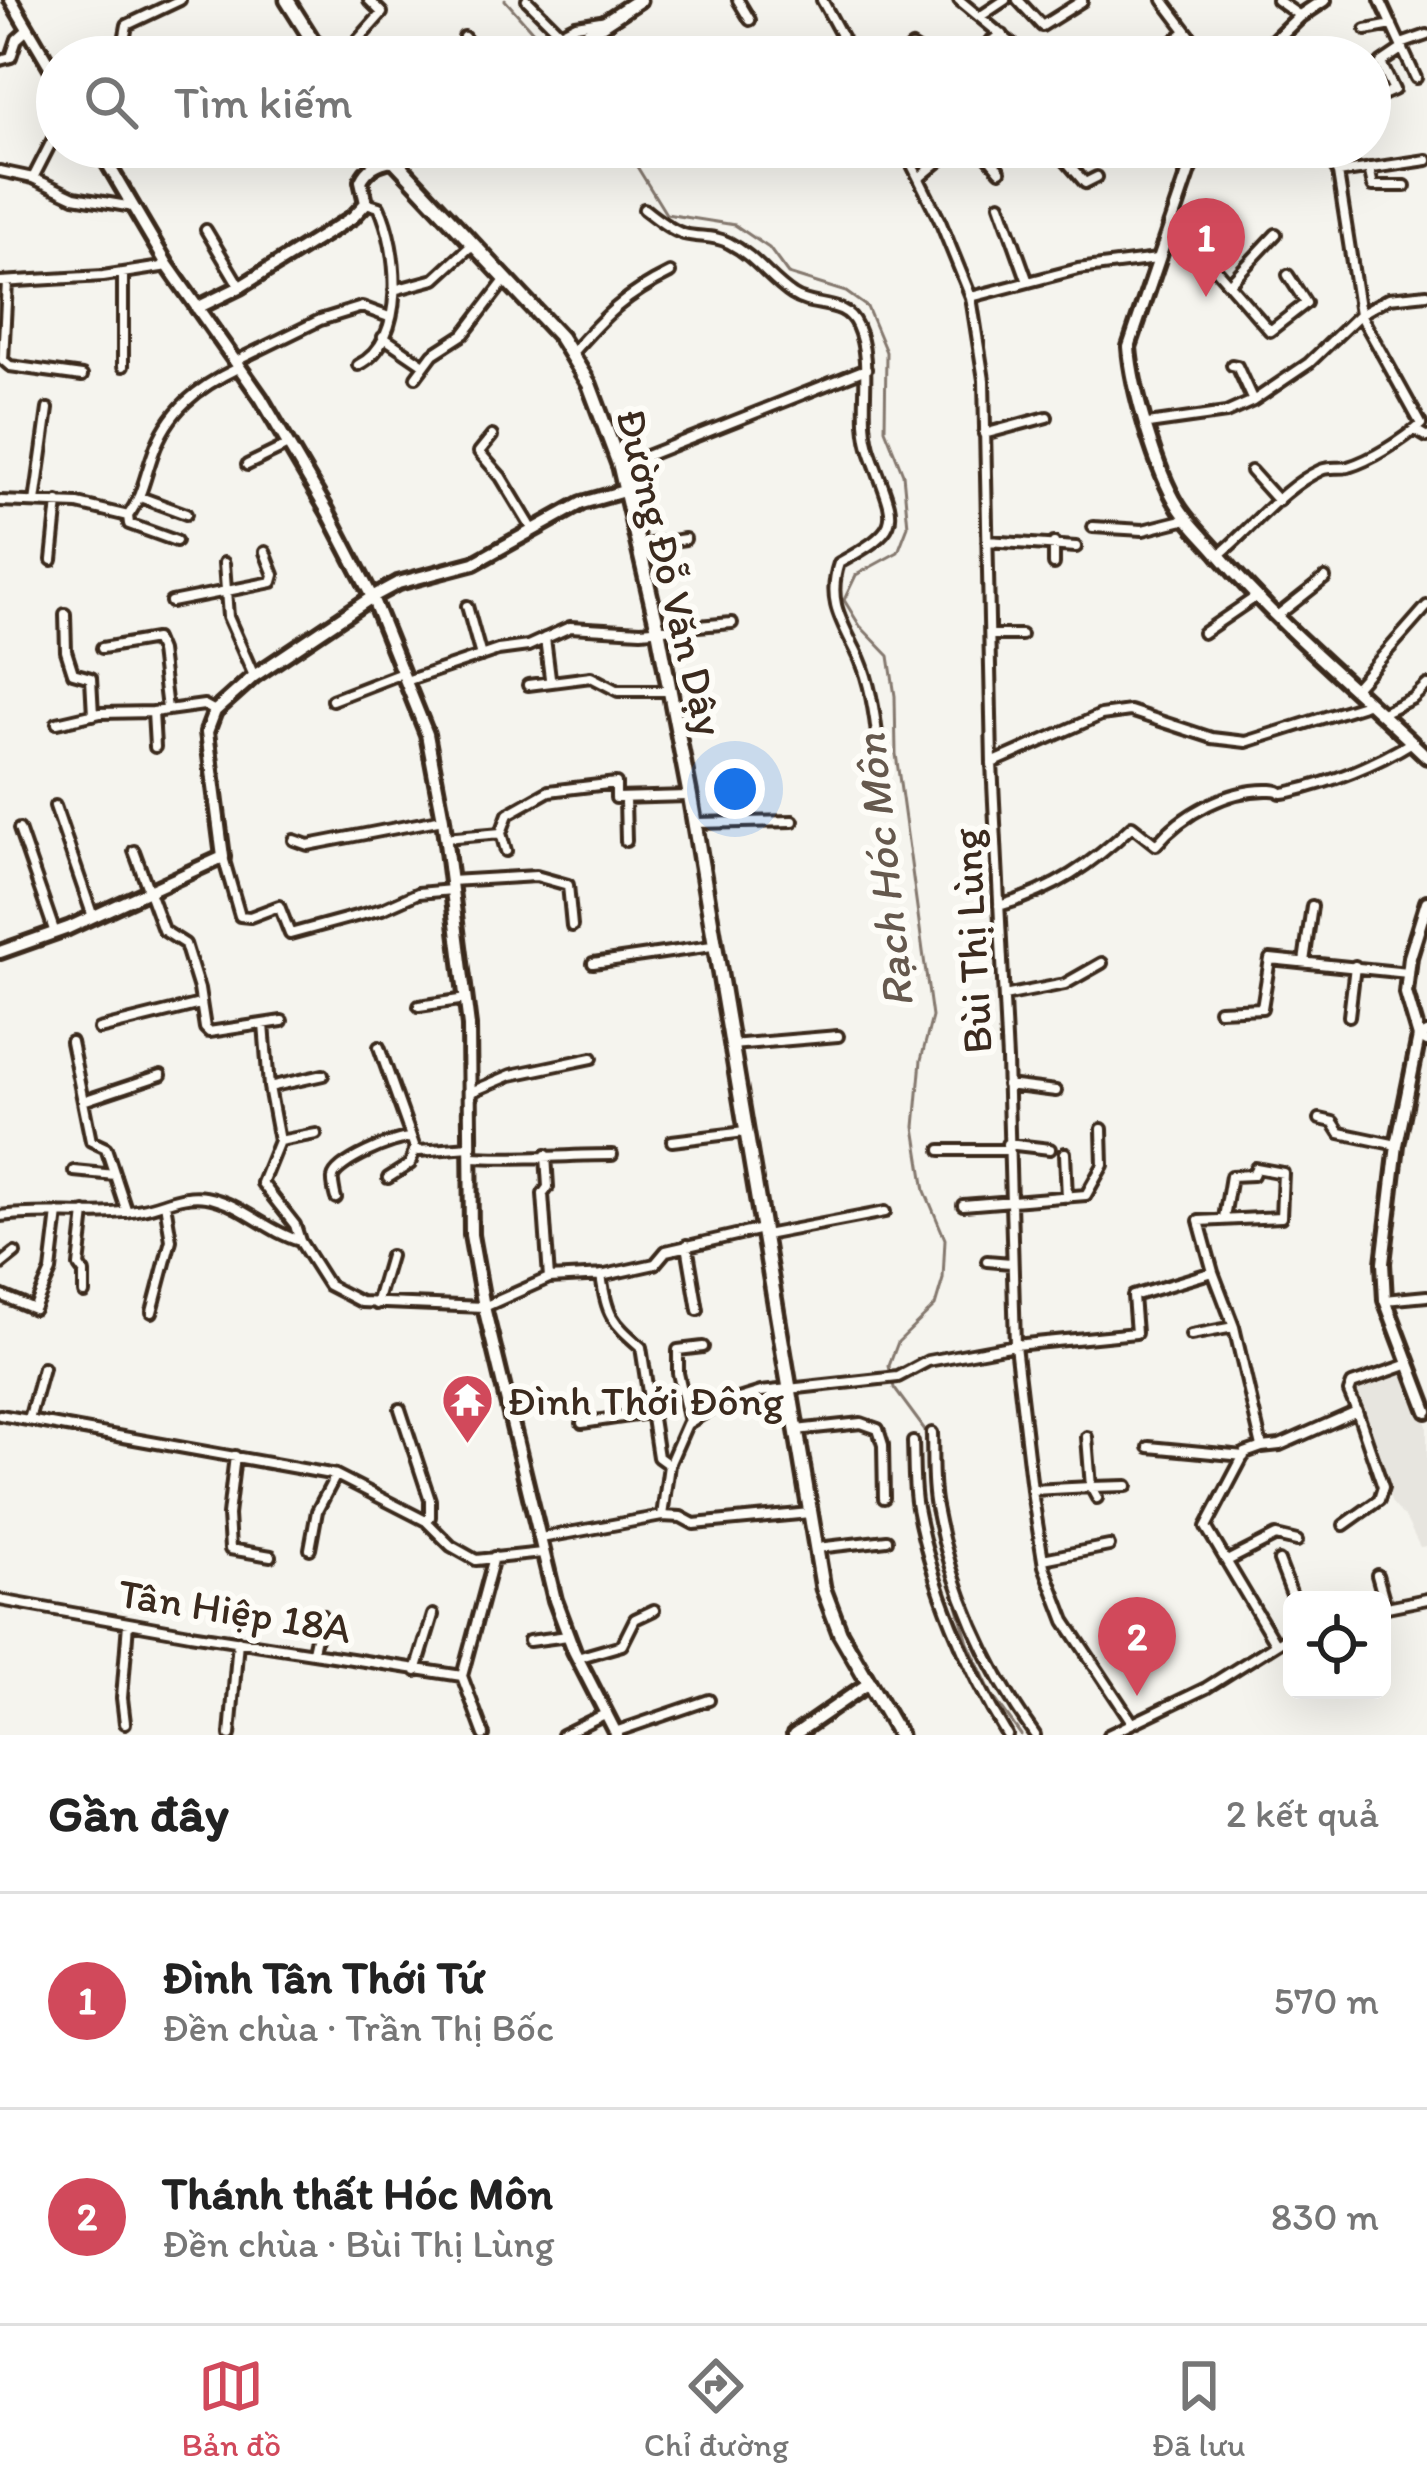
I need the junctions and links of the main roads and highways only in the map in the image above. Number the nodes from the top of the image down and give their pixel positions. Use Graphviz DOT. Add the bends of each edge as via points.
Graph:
graph roads {
  1 [pos="287,0"];
  2 [pos="630,2"];
  3 [pos="310,36"];
  4 [pos="585,36"];
  5 [pos="400,168"];
  6 [pos="899,1735"];
  1 -- 3 [label="main road"];
  2 -- 4 [label="main road"];
  5 -- 6 [label="main road, Đường Đỗ Văn Dậy" via="572,353 620,466 690,796 826,1603"];
}
